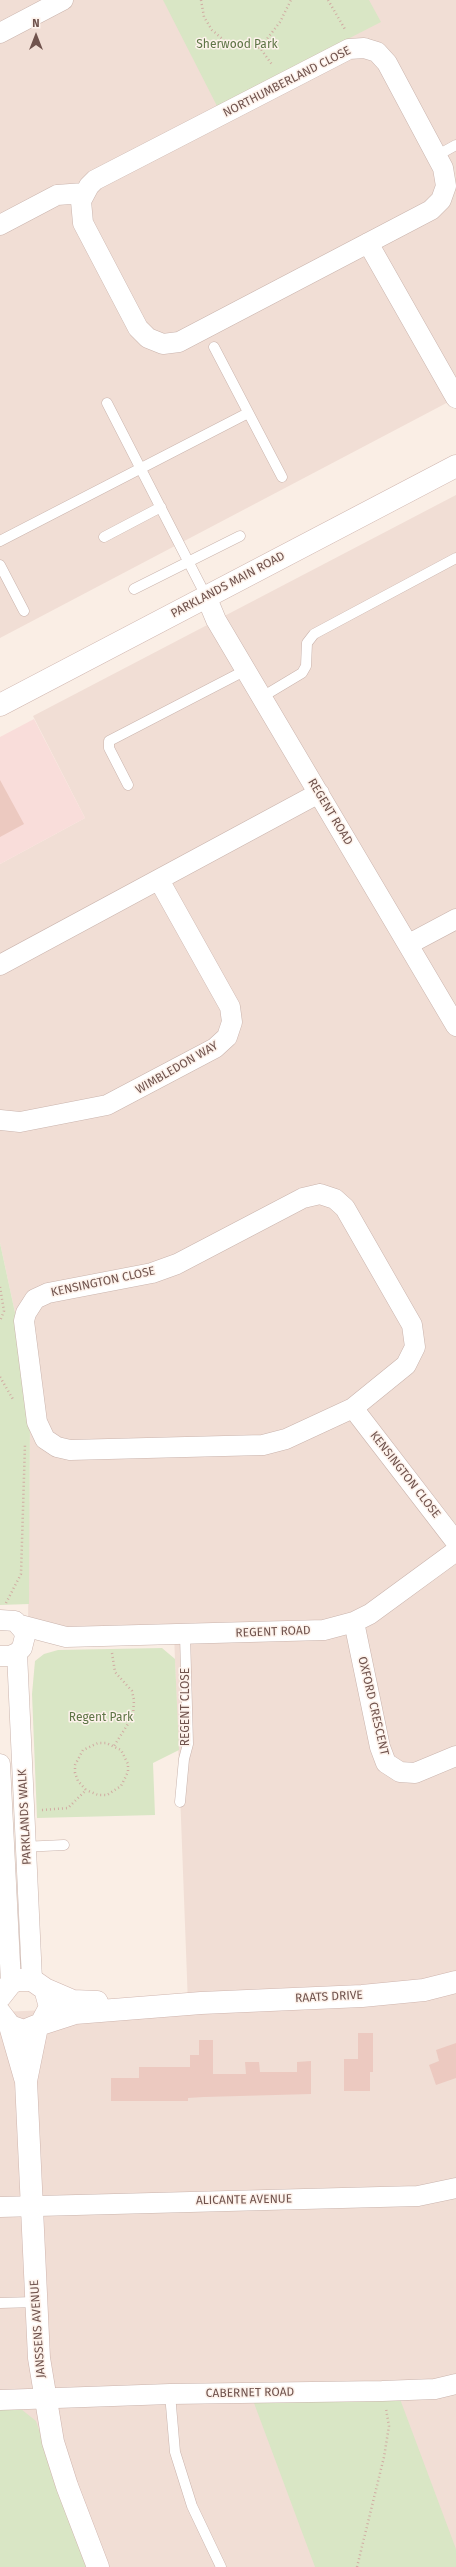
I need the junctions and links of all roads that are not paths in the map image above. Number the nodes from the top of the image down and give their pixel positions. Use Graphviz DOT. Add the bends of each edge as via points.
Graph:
graph roads {
  1 [pos="63,0"];
  2 [pos="0,33"];
  3 [pos="456,146"];
  4 [pos="436,156"];
  5 [pos="84,193"];
  6 [pos="0,225"];
  7 [pos="368,243"];
  8 [pos="214,347"];
  9 [pos="456,398"];
  10 [pos="107,403"];
  11 [pos="248,413"];
  12 [pos="456,466"];
  13 [pos="140,468"];
  14 [pos="282,477"];
  15 [pos="161,507"];
  16 [pos="240,536"];
  17 [pos="104,537"];
  18 [pos="0,541"];
  19 [pos="456,558"];
  20 [pos="188,562"];
  21 [pos="0,565"];
  22 [pos="134,588"];
  23 [pos="206,596"];
  24 [pos="24,611"];
  25 [pos="246,670"];
  26 [pos="262,697"];
  27 [pos="0,705"];
  28 [pos="128,785"];
  29 [pos="319,793"];
  30 [pos="159,880"];
  31 [pos="456,919"];
  32 [pos="409,944"];
  33 [pos="0,965"];
  34 [pos="456,1026"];
  35 [pos="0,1120"];
  36 [pos="353,1408"];
  37 [pos="456,1542"];
  38 [pos="456,1551"];
  39 [pos="3,1613"];
  40 [pos="354,1622"];
  41 [pos="20,1625"];
  42 [pos="185,1635"];
  43 [pos="66,1637"];
  44 [pos="13,1653"];
  45 [pos="456,1756"];
  46 [pos="0,1764"];
  47 [pos="180,1802"];
  48 [pos="31,1817"];
  49 [pos="2,1826"];
  50 [pos="64,1845"];
  51 [pos="2,1846"];
  52 [pos="27,1847"];
  53 [pos="456,1982"];
  54 [pos="10,2002"];
  55 [pos="201,2004"];
  56 [pos="39,2025"];
  57 [pos="26,2081"];
  58 [pos="456,2188"];
  59 [pos="30,2205"];
  60 [pos="0,2206"];
  61 [pos="35,2302"];
  62 [pos="0,2303"];
  63 [pos="456,2384"];
  64 [pos="170,2394"];
  65 [pos="44,2397"];
  66 [pos="0,2400"];
  67 [pos="98,2567"];
  68 [pos="221,2567"];
  1 -- 2 [label="street"];
  3 -- 4 [label="lane"];
  4 -- 5 [label="street, NORTHUMBERLAND CLOSE" via="387,63 377,52 358,48 349,49 95,180"];
  4 -- 7 [label="street, NORTHUMBERLAND CLOSE" via="446,177 441,200 432,210"];
  5 -- 6 [label="street" via="57,196"];
  5 -- 7 [label="street, NORTHUMBERLAND CLOSE" via="80,208 83,223 138,328 148,338 162,344 179,342"];
  7 -- 9 [label="street"];
  8 -- 11 [label="lane"];
  10 -- 13 [label="lane"];
  11 -- 13 [label="lane"];
  11 -- 14 [label="lane"];
  12 -- 23 [label="street, PARKLANDS MAIN ROAD"];
  13 -- 15 [label="lane"];
  13 -- 18 [label="lane"];
  15 -- 17 [label="lane"];
  15 -- 20 [label="lane"];
  16 -- 20 [label="lane"];
  19 -- 26 [label="lane" via="314,634 307,643 306,666 302,673"];
  20 -- 22 [label="lane"];
  20 -- 23 [label="lane"];
  21 -- 24 [label="lane"];
  23 -- 25 [label="street, REGENT ROAD" via="216,620"];
  23 -- 27 [label="street, PARKLANDS MAIN ROAD"];
  25 -- 26 [label="street, REGENT ROAD"];
  25 -- 28 [label="lane" via="109,741 109,748"];
  26 -- 29 [label="street, REGENT ROAD"];
  29 -- 30 [label="street"];
  29 -- 32 [label="street, REGENT ROAD"];
  30 -- 33 [label="street"];
  30 -- 35 [label="street, WIMBLEDON WAY" via="230,1007 232,1022 227,1037 215,1048 114,1102 20,1122"];
  31 -- 32 [label="street"];
  32 -- 34 [label="street, REGENT ROAD"];
  36 -- 36 [label="street, KENSINGTON CLOSE" via="406,1365 414,1353 416,1340 412,1325 345,1208 329,1196 311,1195 303,1198 177,1264 41,1296 35,1299 26,1313 25,1325 39,1428 50,1444 64,1449 263,1445 286,1439"];
  36 -- 37 [label="street, KENSINGTON CLOSE"];
  38 -- 40 [label="street, REGENT ROAD" via="385,1605"];
  39 -- 41 [label="street, REGENT ROAD"];
  40 -- 42 [label="street, REGENT ROAD" via="309,1632"];
  40 -- 45 [label="street, OXFORD CRESCENT" via="380,1747 386,1763 400,1772 416,1773"];
  41 -- 43 [label="street, REGENT ROAD"];
  41 -- 44 [label="street, PARKLANDS WALK" via="25,1636"];
  42 -- 43 [label="street, REGENT ROAD"];
  42 -- 47 [label="lane, REGENT CLOSE" via="188,1744"];
  43 -- 44 [label="street, REGENT ROAD"];
  44 -- 48 [label="street, PARKLANDS WALK"];
  46 -- 49 [label="street, PARKLANDS WALK"];
  48 -- 49 [label="street"];
  48 -- 52 [label="street, PARKLANDS WALK"];
  49 -- 51 [label="street, PARKLANDS WALK"];
  50 -- 52 [label="lane"];
  51 -- 52 [label="lane"];
  51 -- 54 [label="street, PARKLANDS WALK"];
  52 -- 54 [label="street, PARKLANDS WALK"];
  53 -- 55 [label="street, RAATS DRIVE" via="424,1990 362,1996"];
  54 -- 55 [label="street, RAATS DRIVE"];
  54 -- 56 [label="street, RAATS DRIVE" via="24,2031"];
  54 -- 56 [label="street, JANSSENS AVENUE" via="50,2007"];
  54 -- 57 [label="street, JANSSENS AVENUE"];
  55 -- 56 [label="street, RAATS DRIVE" via="75,2014"];
  56 -- 57 [label="street, JANSSENS AVENUE"];
  57 -- 59 [label="street, JANSSENS AVENUE"];
  58 -- 59 [label="street, ALICANTE AVENUE" via="418,2196"];
  59 -- 60 [label="street, ALICANTE AVENUE"];
  59 -- 61 [label="street, JANSSENS AVENUE"];
  61 -- 62 [label="lane"];
  61 -- 65 [label="street, JANSSENS AVENUE"];
  63 -- 64 [label="street, CABERNET ROAD" via="435,2389 382,2391"];
  64 -- 65 [label="street, CABERNET ROAD"];
  64 -- 68 [label="lane" via="175,2452 192,2506"];
  65 -- 66 [label="street, CABERNET ROAD"];
  65 -- 67 [label="street, JANSSENS AVENUE" via="53,2442"];
}
